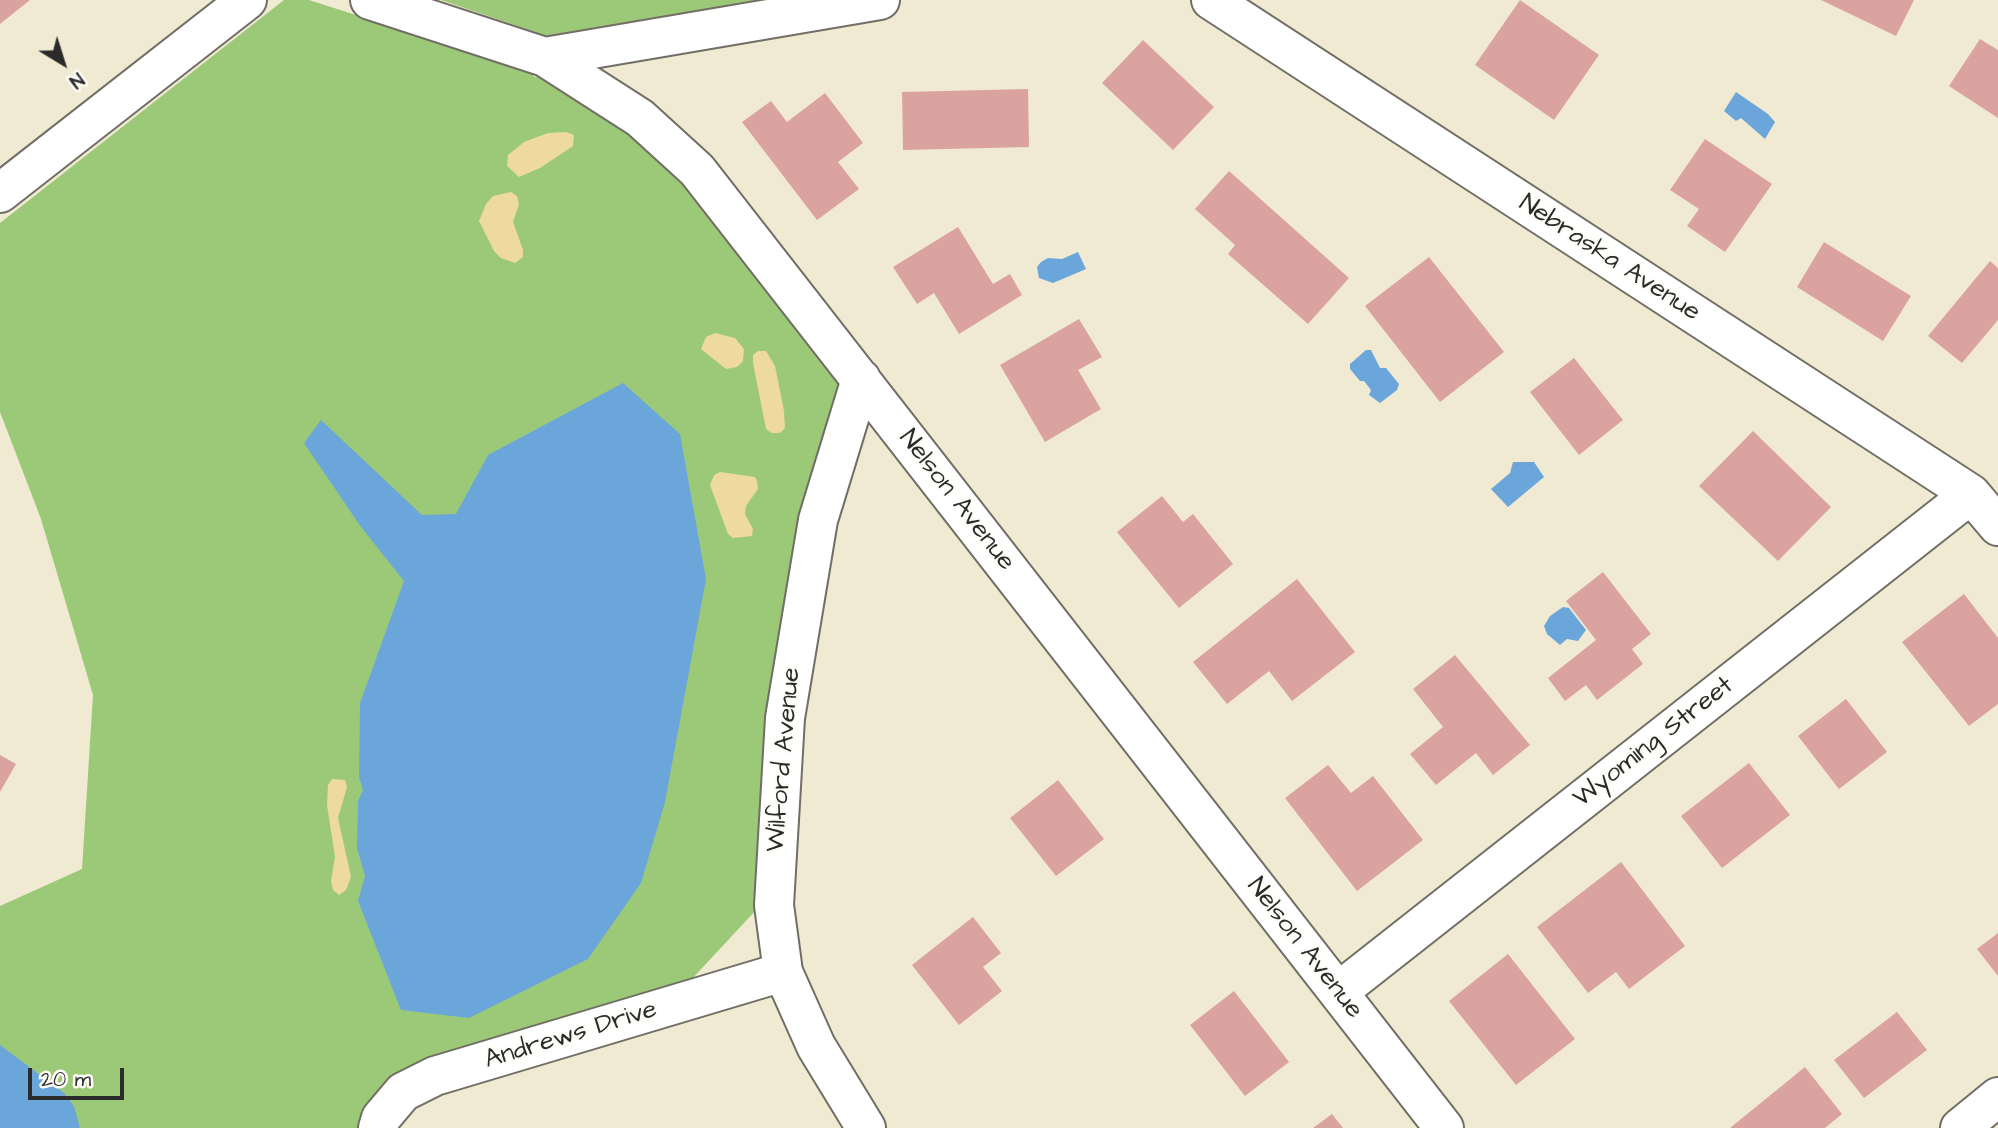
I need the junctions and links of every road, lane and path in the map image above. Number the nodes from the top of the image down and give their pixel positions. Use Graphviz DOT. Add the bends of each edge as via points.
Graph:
graph roads {
  1 [pos="370,0"];
  2 [pos="880,0"];
  3 [pos="1211,0"];
  4 [pos="236,3"];
  5 [pos="545,57"];
  6 [pos="0,193"];
  7 [pos="862,379"];
  8 [pos="1971,494"];
  9 [pos="1998,526"];
  10 [pos="783,972"];
  11 [pos="1338,992"];
  12 [pos="1998,1097"];
  13 [pos="378,1128"];
  14 [pos="866,1128"];
  15 [pos="1444,1128"];
  16 [pos="1959,1128"];
  1 -- 5 [label="street, Nelson Avenue"];
  2 -- 5 [label="street"];
  3 -- 8 [label="street, Nebraska Avenue"];
  4 -- 6 [label="street"];
  5 -- 7 [label="street, Nelson Avenue" via="640,118 697,170"];
  7 -- 10 [label="street, Wilford Avenue" via="818,520 785,718 774,905"];
  7 -- 11 [label="street, Nelson Avenue"];
  8 -- 9 [label="street, Nebraska Avenue"];
  8 -- 11 [label="street, Wyoming Street"];
  10 -- 13 [label="street, Andrews Drive" via="435,1076 403,1092"];
  10 -- 14 [label="street, Wilford Avenue" via="816,1046"];
  11 -- 15 [label="street, Nelson Avenue"];
  12 -- 16 [label="street"];
}
